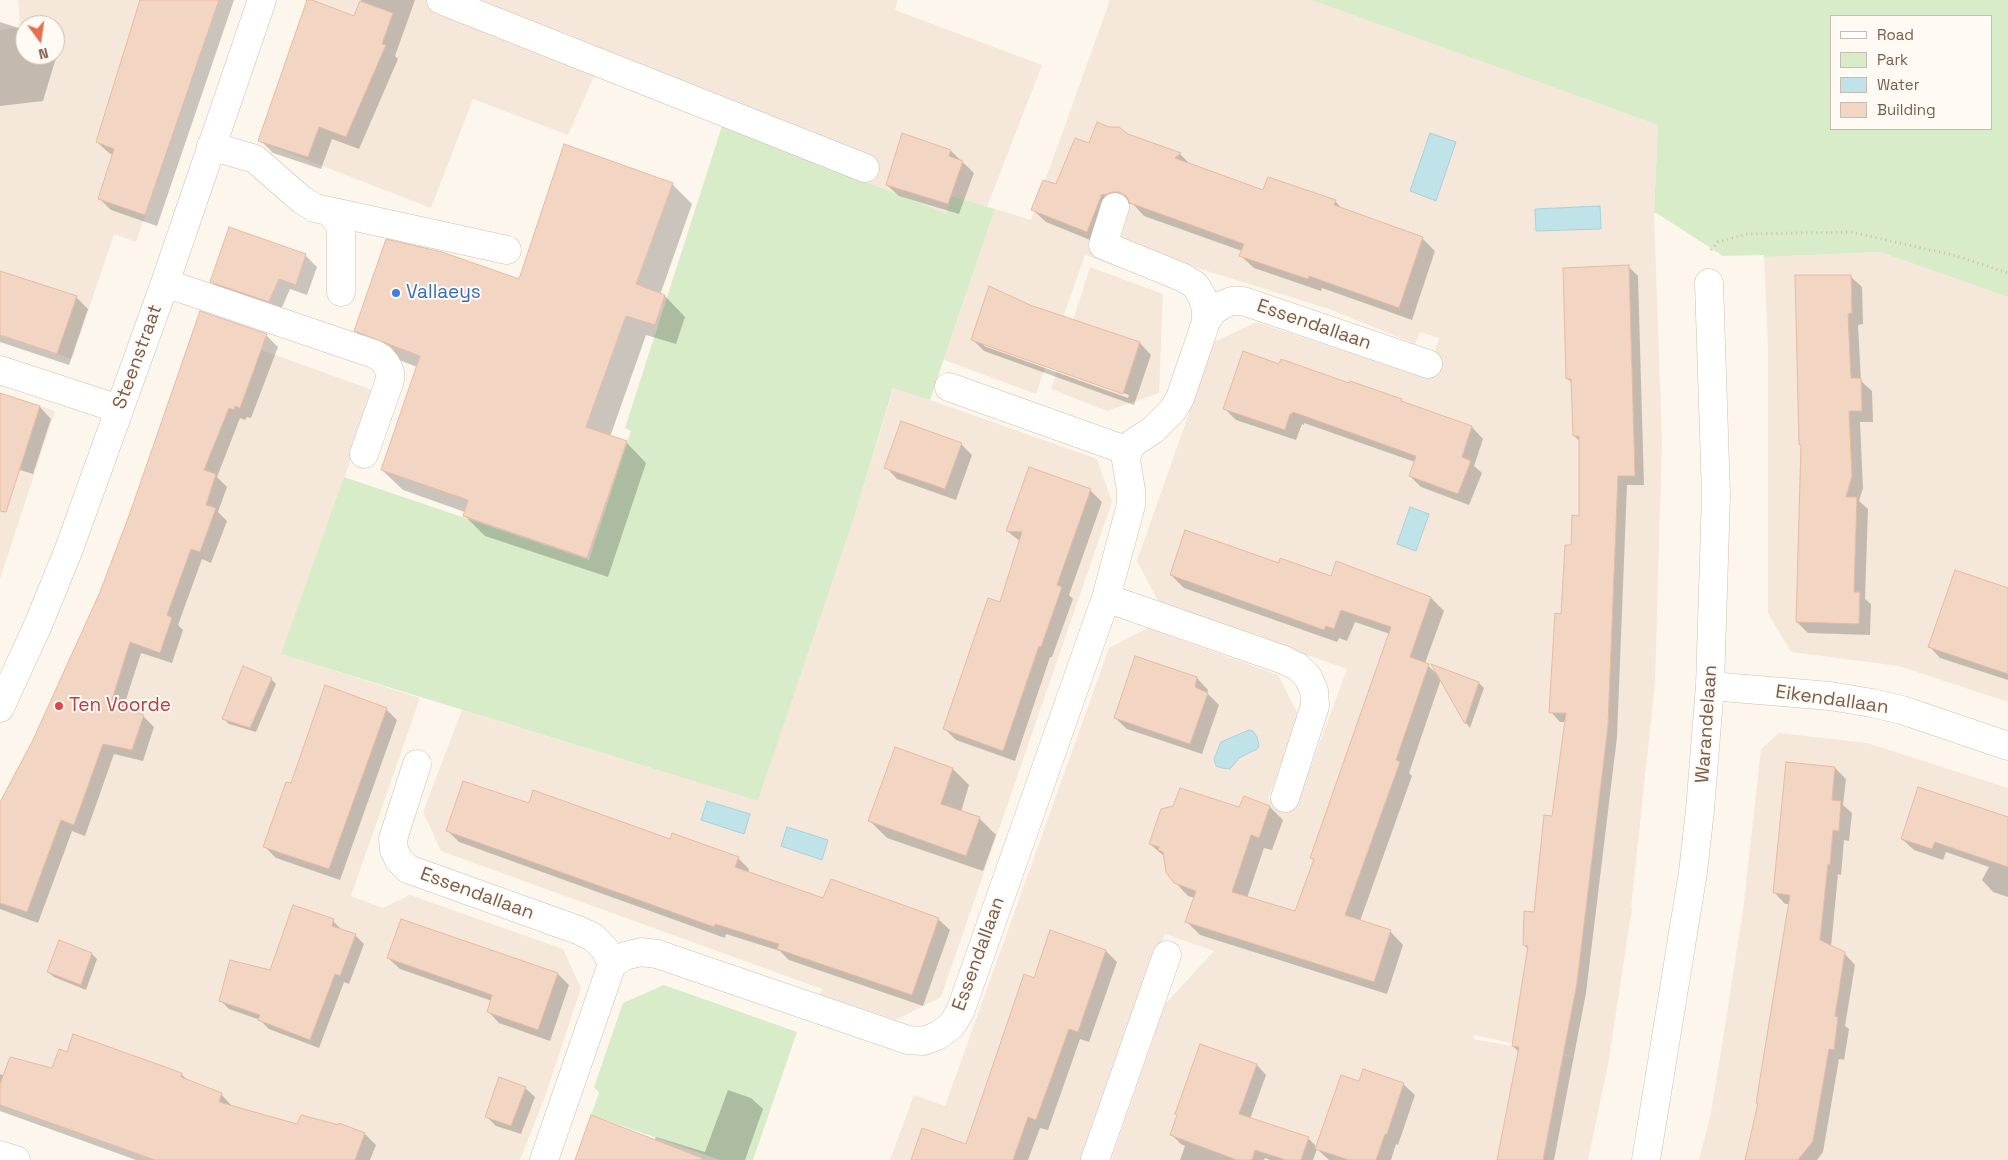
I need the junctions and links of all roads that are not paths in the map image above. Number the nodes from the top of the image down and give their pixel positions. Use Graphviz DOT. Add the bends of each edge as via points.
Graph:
graph roads {
  1 [pos="262,0"];
  2 [pos="441,0"];
  3 [pos="211,146"];
  4 [pos="866,168"];
  5 [pos="1115,207"];
  6 [pos="329,211"];
  7 [pos="507,250"];
  8 [pos="165,284"];
  9 [pos="1709,284"];
  10 [pos="341,292"];
  11 [pos="1206,322"];
  12 [pos="1428,364"];
  13 [pos="0,370"];
  14 [pos="950,387"];
  15 [pos="119,409"];
  16 [pos="1128,451"];
  17 [pos="364,454"];
  18 [pos="1106,598"];
  19 [pos="1710,686"];
  20 [pos="4,693"];
  21 [pos="2008,746"];
  22 [pos="417,764"];
  23 [pos="1285,798"];
  24 [pos="1167,955"];
  25 [pos="612,964"];
  26 [pos="0,1155"];
  27 [pos="16,1160"];
  28 [pos="544,1160"];
  29 [pos="1095,1160"];
  30 [pos="1646,1160"];
  1 -- 3 [label="street, Steenstraat"];
  2 -- 4 [label="street"];
  3 -- 6 [label="street" via="255,159 310,206"];
  3 -- 8 [label="street, Steenstraat"];
  5 -- 11 [label="street, Essendallaan" via="1103,244 1195,285 1206,309"];
  6 -- 7 [label="street"];
  6 -- 10 [label="street" via="341,229"];
  8 -- 15 [label="street, Steenstraat"];
  8 -- 17 [label="street" via="381,358 390,372 390,380"];
  9 -- 19 [label="street, Warandelaan" via="1716,495"];
  11 -- 12 [label="street, Essendallaan" via="1222,305 1243,301"];
  11 -- 16 [label="street, Essendallaan" via="1173,410 1153,430 1132,443"];
  13 -- 15 [label="street"];
  14 -- 16 [label="street"];
  15 -- 20 [label="street, Steenstraat" via="69,549"];
  16 -- 18 [label="street, Essendallaan" via="1131,505"];
  18 -- 23 [label="street" via="1284,660 1308,677 1314,691 1315,706"];
  18 -- 25 [label="street, Essendallaan" via="960,1012 951,1026 938,1036 923,1041 908,1040 657,954 641,952"];
  19 -- 21 [label="street, Eikendallaan" via="1830,696 1872,703"];
  19 -- 30 [label="street, Warandelaan" via="1693,872"];
  22 -- 25 [label="street, Essendallaan" via="393,839 399,860 418,873 593,937 605,949"];
  24 -- 29 [label="street"];
  25 -- 28 [label="street"];
  26 -- 27 [label="street"];
}
